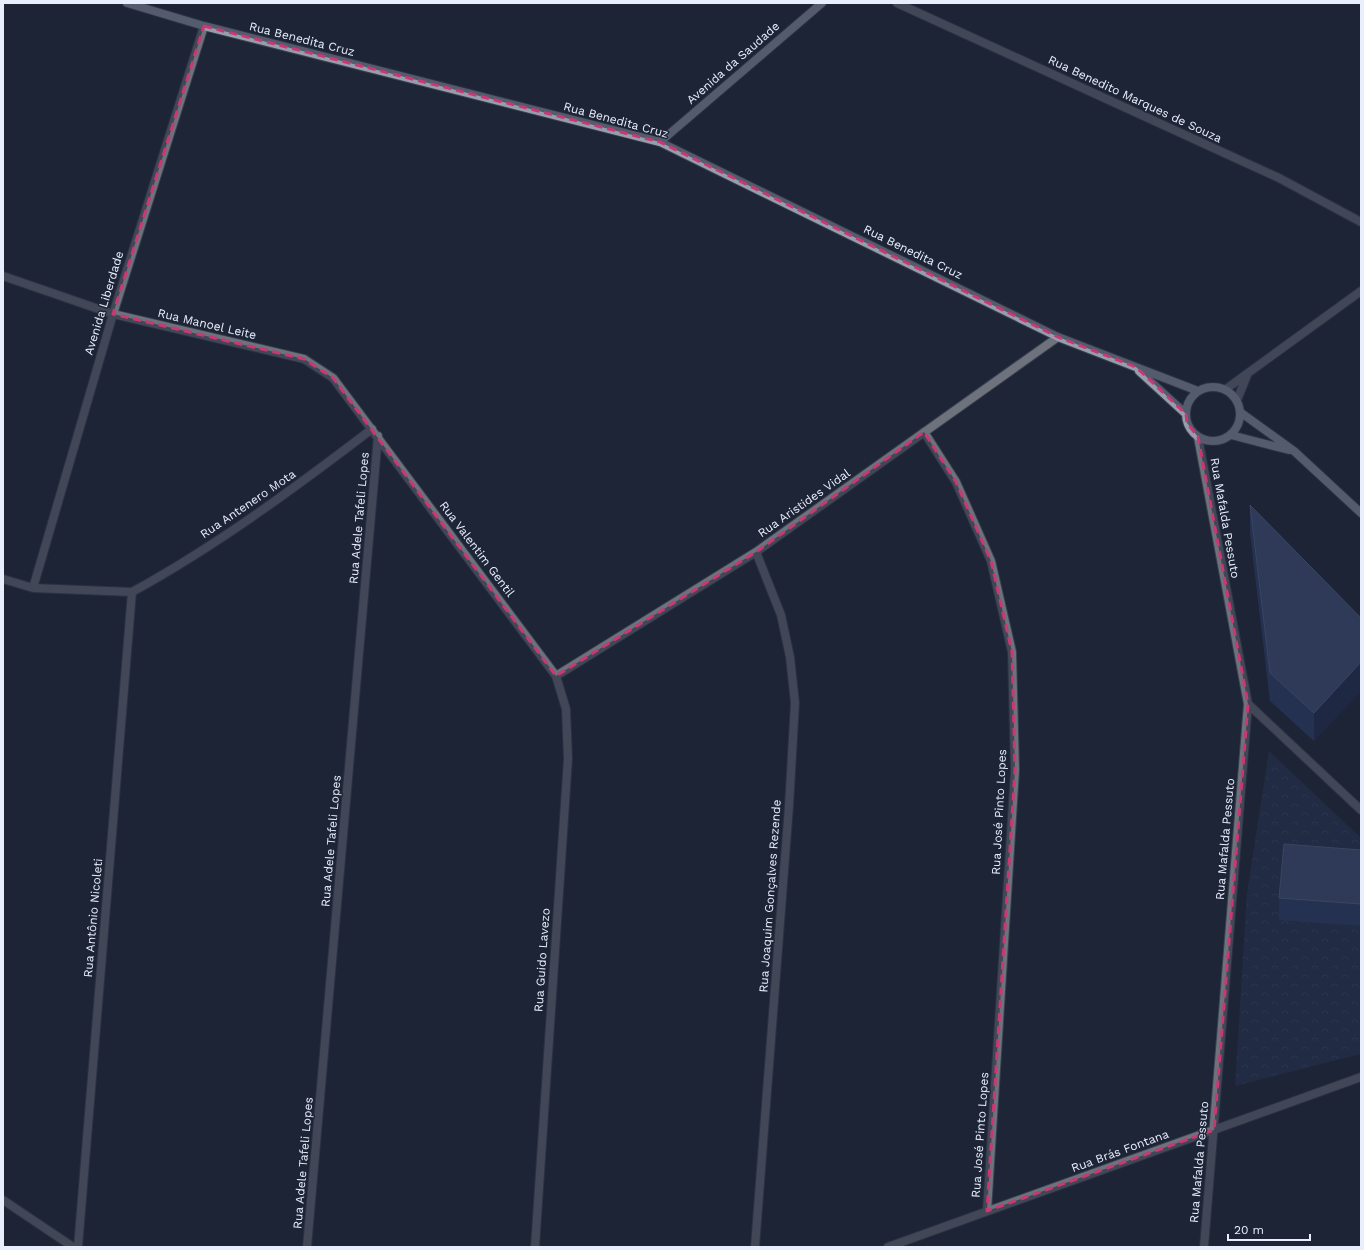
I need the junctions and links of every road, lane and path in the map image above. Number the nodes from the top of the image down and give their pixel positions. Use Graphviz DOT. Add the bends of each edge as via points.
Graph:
graph roads {
  1 [pos="127,3"];
  2 [pos="822,3"];
  3 [pos="897,3"];
  4 [pos="204,26"];
  5 [pos="660,142"];
  6 [pos="1361,222"];
  7 [pos="3,276"];
  8 [pos="1361,291"];
  9 [pos="113,314"];
  10 [pos="1058,337"];
  11 [pos="1136,367"];
  12 [pos="1249,372"];
  13 [pos="1226,389"];
  14 [pos="1198,391"];
  15 [pos="1237,400"];
  16 [pos="1240,412"];
  17 [pos="1186,414"];
  18 [pos="372,429"];
  19 [pos="924,432"];
  20 [pos="1231,435"];
  21 [pos="378,436"];
  22 [pos="1198,437"];
  23 [pos="1294,451"];
  24 [pos="1361,513"];
  25 [pos="756,552"];
  26 [pos="3,579"];
  27 [pos="33,588"];
  28 [pos="132,592"];
  29 [pos="556,676"];
  30 [pos="1248,704"];
  31 [pos="1361,810"];
  32 [pos="1361,1077"];
  33 [pos="1214,1130"];
  34 [pos="3,1200"];
  35 [pos="987,1211"];
  36 [pos="73,1247"];
  37 [pos="78,1247"];
  38 [pos="307,1247"];
  39 [pos="534,1247"];
  40 [pos="755,1247"];
  41 [pos="888,1247"];
  42 [pos="1204,1247"];
  1 -- 4 [label="street, Rua Benedita Cruz"];
  2 -- 5 [label="street, Avenida da Saudade"];
  3 -- 6 [label="street, Rua Benedito Marques de Souza" via="1279,178"];
  4 -- 5 [label="street, Rua Benedita Cruz"];
  4 -- 9 [label="street, Avenida Liberdade"];
  5 -- 10 [label="street, Rua Benedita Cruz"];
  7 -- 9 [label="street, Rua Manoel Leite"];
  8 -- 12 [label="street"];
  9 -- 18 [label="street, Rua Manoel Leite" via="304,359 333,378"];
  9 -- 27 [label="street, Avenida Liberdade"];
  10 -- 11 [label="street, Rua Benedita Cruz"];
  10 -- 19 [label="street, Rua Aristides Vidal"];
  11 -- 14 [label="street, Rua Benedita Cruz"];
  11 -- 17 [label="street"];
  12 -- 13 [label="street"];
  12 -- 15 [label="street"];
  13 -- 14 [label="street" via="1217,386"];
  13 -- 15 [label="street"];
  14 -- 17 [label="street" via="1191,397"];
  15 -- 16 [label="street"];
  16 -- 20 [label="street" via="1237,428"];
  16 -- 23 [label="street"];
  17 -- 22 [label="street" via="1187,423"];
  18 -- 21 [label="street, Rua Manoel Leite"];
  18 -- 28 [label="street, Rua Antenero Mota" via="307,479 173,569"];
  19 -- 25 [label="street, Rua Aristides Vidal"];
  19 -- 35 [label="street, Rua José Pinto Lopes" via="956,482 991,561 1012,652 1015,770"];
  20 -- 22 [label="street" via="1221,440 1209,441"];
  20 -- 23 [label="street"];
  21 -- 29 [label="street, Rua Valentim Gentil"];
  21 -- 38 [label="street, Rua Adele Tafeli Lopes"];
  22 -- 30 [label="street, Rua Mafalda Pessuto"];
  23 -- 24 [label="street"];
  25 -- 29 [label="street, Rua Aristides Vidal"];
  25 -- 40 [label="street, Rua Joaquim Gonçalves Rezende" via="781,615 790,657 795,703"];
  26 -- 27 [label="street"];
  27 -- 28 [label="street"];
  28 -- 37 [label="street, Rua Antônio Nicoleti"];
  29 -- 39 [label="street, Rua Guido Lavezo" via="566,709 568,759"];
  30 -- 31 [label="street"];
  30 -- 33 [label="street, Rua Mafalda Pessuto"];
  32 -- 33 [label="street, Rua Brás Fontana"];
  33 -- 35 [label="street, Rua Brás Fontana"];
  33 -- 42 [label="street, Rua Mafalda Pessuto"];
  34 -- 36 [label="street"];
  35 -- 41 [label="street, Rua Brás Fontana"];
}
